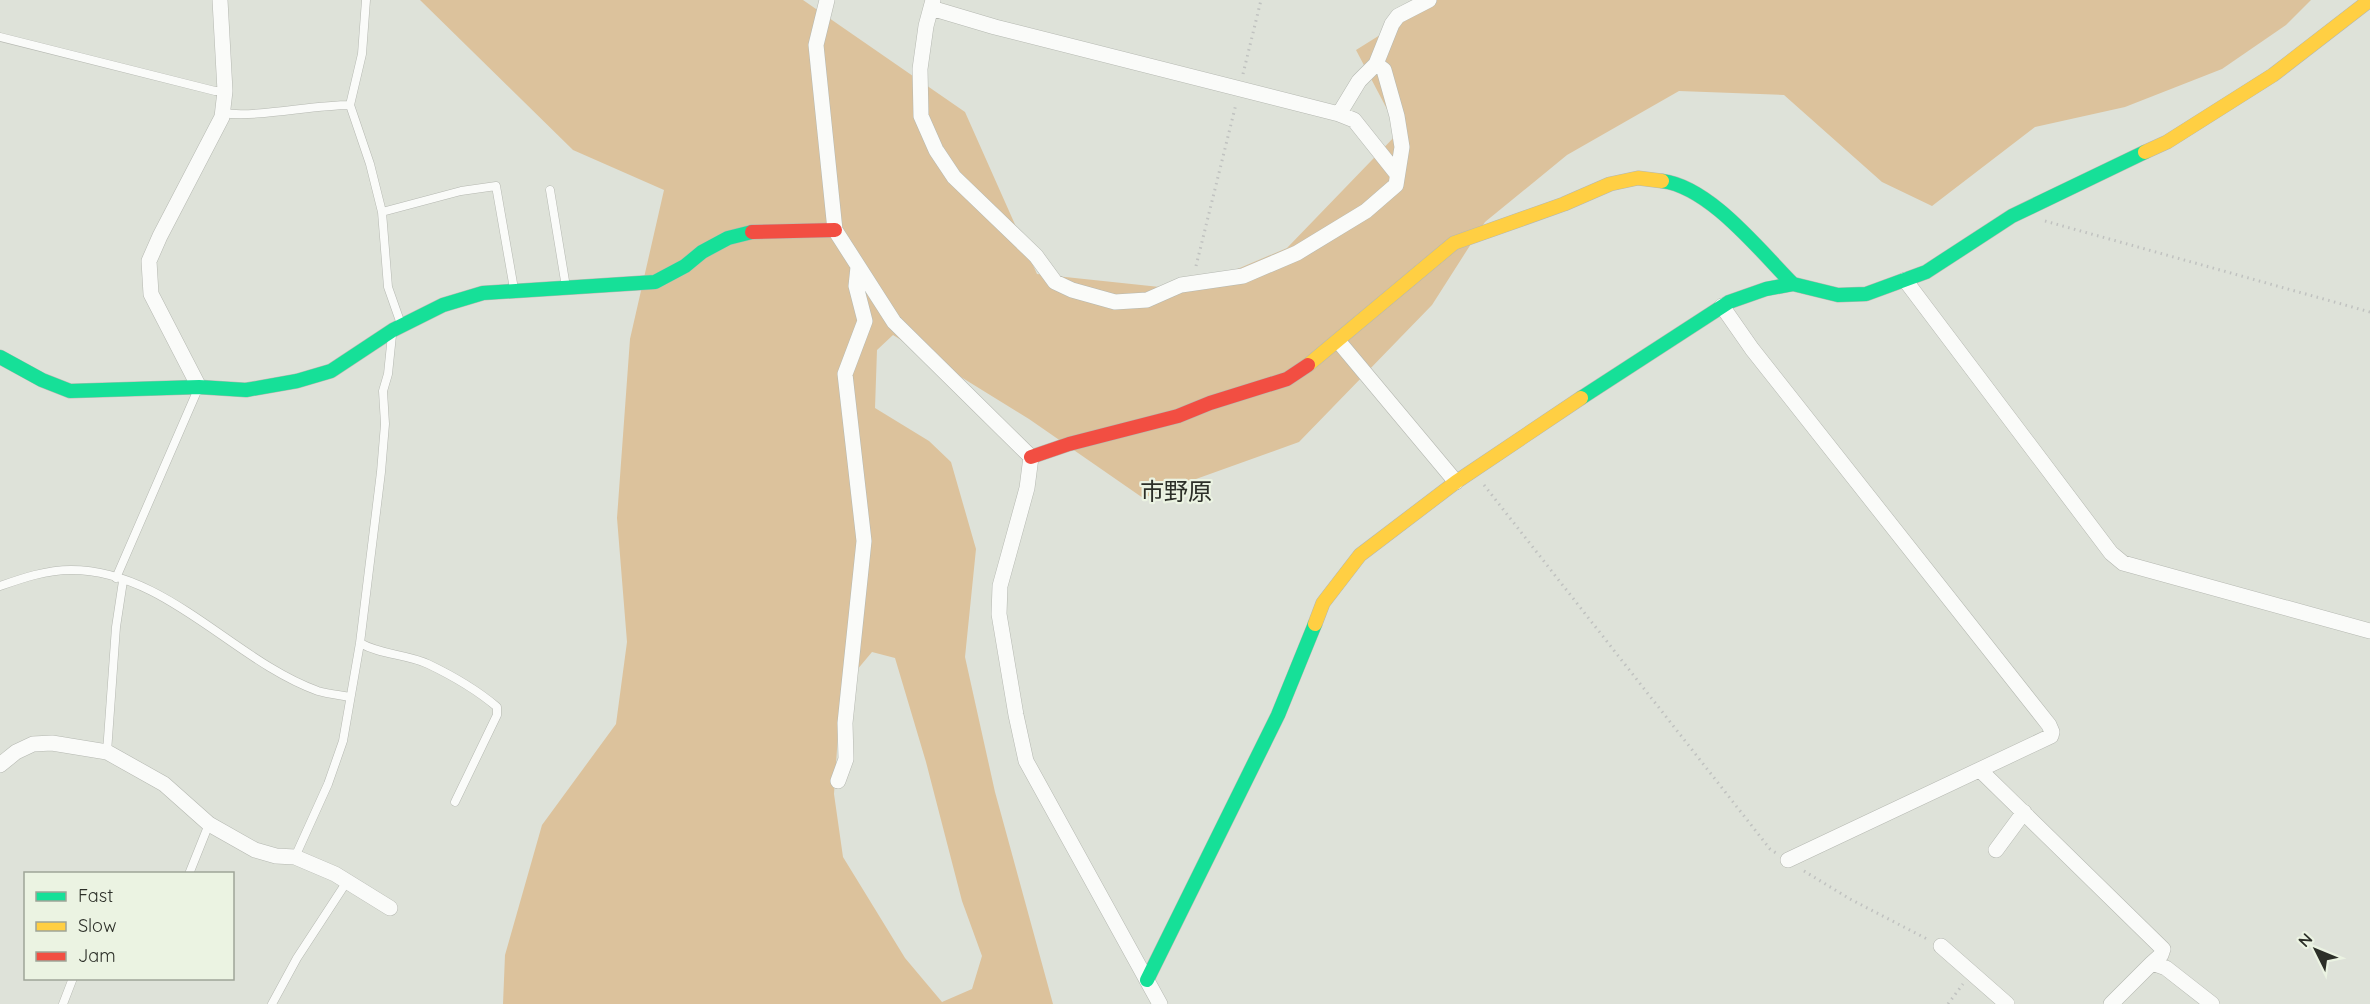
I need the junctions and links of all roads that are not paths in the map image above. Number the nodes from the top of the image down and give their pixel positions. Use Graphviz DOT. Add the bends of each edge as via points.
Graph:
graph roads {
  1 [pos="220,0"];
  2 [pos="366,0"];
  3 [pos="827,0"];
  4 [pos="1429,0"];
  5 [pos="2370,0"];
  6 [pos="932,4"];
  7 [pos="0,37"];
  8 [pos="1376,63"];
  9 [pos="225,91"];
  10 [pos="350,105"];
  11 [pos="222,112"];
  12 [pos="1340,114"];
  13 [pos="1397,174"];
  14 [pos="550,190"];
  15 [pos="382,212"];
  16 [pos="835,230"];
  17 [pos="858,267"];
  18 [pos="1905,280"];
  19 [pos="1793,284"];
  20 [pos="566,288"];
  21 [pos="514,290"];
  22 [pos="1722,306"];
  23 [pos="397,328"];
  24 [pos="1339,342"];
  25 [pos="0,357"];
  26 [pos="199,387"];
  27 [pos="1031,457"];
  28 [pos="1456,482"];
  29 [pos="119,579"];
  30 [pos="0,586"];
  31 [pos="2370,631"];
  32 [pos="360,643"];
  33 [pos="350,697"];
  34 [pos="107,752"];
  35 [pos="0,765"];
  36 [pos="1982,771"];
  37 [pos="838,781"];
  38 [pos="455,802"];
  39 [pos="2024,812"];
  40 [pos="209,824"];
  41 [pos="1996,850"];
  42 [pos="295,857"];
  43 [pos="1788,860"];
  44 [pos="189,872"];
  45 [pos="346,883"];
  46 [pos="390,908"];
  47 [pos="1941,946"];
  48 [pos="2152,963"];
  49 [pos="72,980"];
  50 [pos="1147,980"];
  51 [pos="63,1004"];
  52 [pos="272,1004"];
  53 [pos="1160,1004"];
  54 [pos="2007,1004"];
  55 [pos="2111,1004"];
  56 [pos="2212,1004"];
  1 -- 9 [label="street"];
  2 -- 10 [label="lane" via="362,54"];
  3 -- 16 [label="street" via="816,45"];
  4 -- 8 [label="street" via="1398,16"];
  5 -- 18 [label="street" via="2272,75 2167,142 2020,214 1926,272"];
  6 -- 12 [label="street" via="995,27"];
  6 -- 13 [label="street" via="920,69 921,116 936,150 954,177 1036,256 1055,282 1072,290 1114,302 1148,300 1181,285 1243,276 1298,253 1366,211 1396,185"];
  7 -- 9 [label="lane"];
  8 -- 12 [label="street" via="1359,81"];
  8 -- 13 [label="street" via="1384,70 1397,116 1402,147"];
  9 -- 11 [label="street"];
  10 -- 11 [label="lane" via="238,115"];
  10 -- 15 [label="lane"];
  11 -- 26 [label="street" via="149,261 151,294"];
  12 -- 13 [label="street" via="1354,120"];
  14 -- 20 [label="lane"];
  15 -- 21 [label="lane" via="496,186"];
  15 -- 23 [label="lane" via="388,287"];
  16 -- 17 [label="street"];
  16 -- 20 [label="street" via="758,231 728,238 655,282"];
  17 -- 27 [label="street" via="894,322"];
  17 -- 37 [label="street" via="856,286 865,321 846,374 864,541 845,723 846,759"];
  18 -- 19 [label="street" via="1866,294 1838,295"];
  18 -- 31 [label="street" via="2111,553 2122,562"];
  19 -- 22 [label="street" via="1766,289"];
  19 -- 24 [label="street" via="1712,203 1677,183 1638,178 1610,184 1454,243"];
  20 -- 21 [label="street"];
  21 -- 23 [label="street" via="483,293 443,304"];
  22 -- 28 [label="street"];
  22 -- 36 [label="street" via="2049,726 2050,736"];
  23 -- 26 [label="street" via="331,371 246,390"];
  23 -- 32 [label="lane" via="383,391 381,472"];
  24 -- 27 [label="street" via="1287,379 1178,416"];
  24 -- 28 [label="street"];
  25 -- 26 [label="street" via="70,391"];
  26 -- 29 [label="lane"];
  27 -- 50 [label="street" via="1027,488 1000,586 999,614 1016,716 1026,761"];
  28 -- 50 [label="street" via="1360,555 1323,603 1278,715"];
  29 -- 30 [label="lane" via="71,570 45,572"];
  29 -- 33 [label="lane" via="186,610 286,677 320,692"];
  29 -- 34 [label="lane"];
  32 -- 33 [label="lane"];
  32 -- 38 [label="lane" via="427,663 497,706 497,715"];
  33 -- 42 [label="lane" via="343,741"];
  34 -- 35 [label="street" via="52,743 33,744"];
  34 -- 40 [label="street" via="164,784"];
  36 -- 39 [label="street"];
  36 -- 43 [label="street"];
  39 -- 41 [label="street"];
  39 -- 48 [label="street" via="2163,949"];
  40 -- 42 [label="street" via="255,850"];
  40 -- 44 [label="lane"];
  42 -- 45 [label="street"];
  45 -- 46 [label="street"];
  45 -- 52 [label="lane"];
  47 -- 54 [label="street"];
  48 -- 55 [label="street"];
  48 -- 56 [label="street" via="2166,968"];
  49 -- 51 [label="lane"];
  50 -- 53 [label="street"];
}
